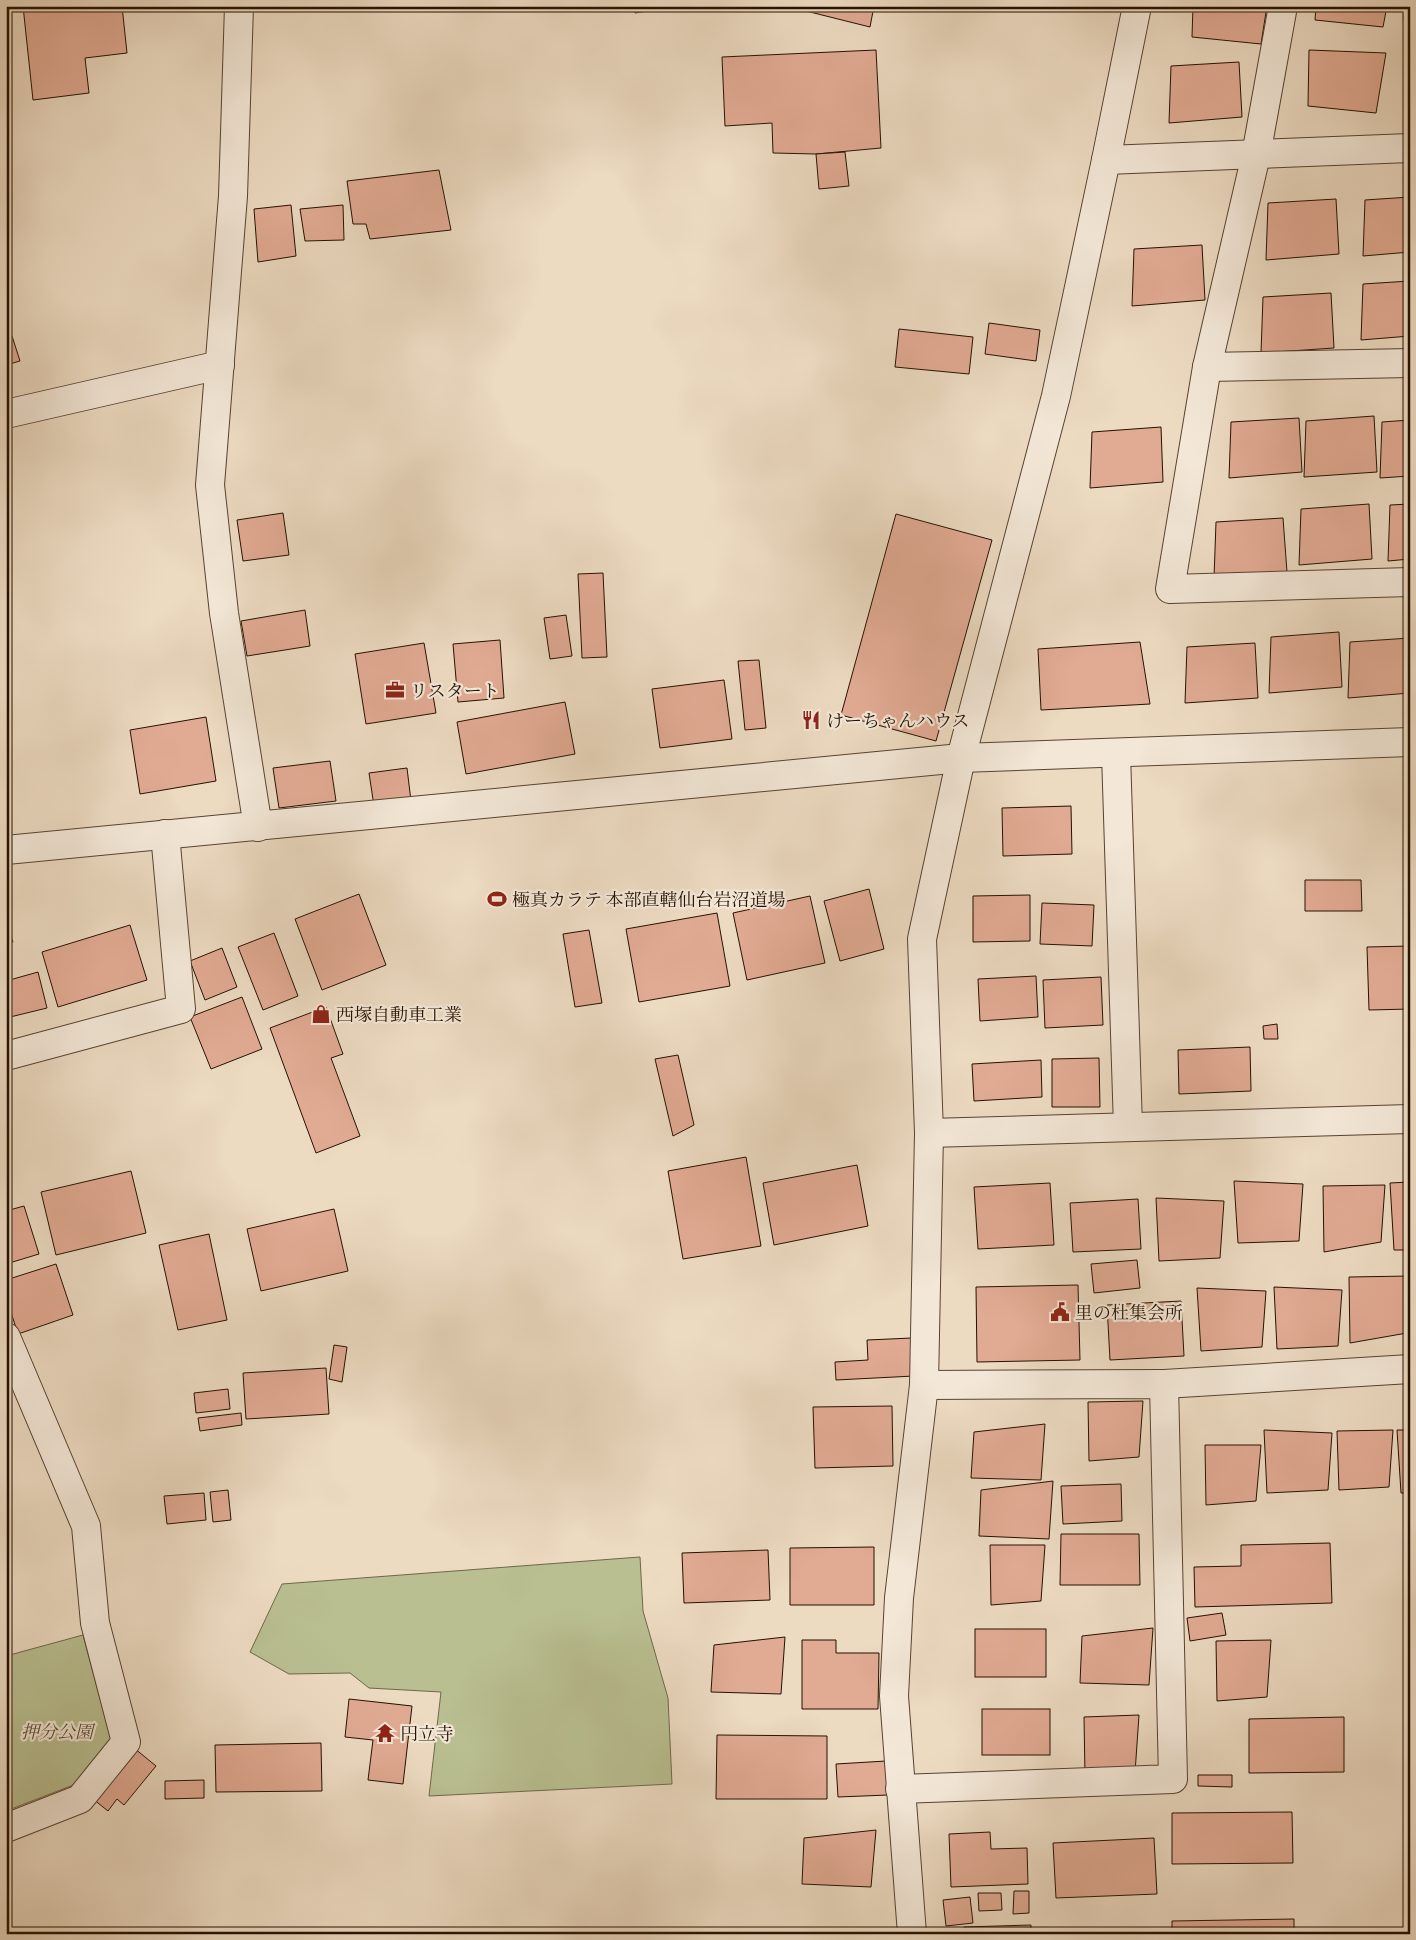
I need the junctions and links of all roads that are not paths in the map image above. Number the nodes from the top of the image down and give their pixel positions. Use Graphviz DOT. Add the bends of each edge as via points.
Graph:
graph roads {
  1 [pos="239,6"];
  2 [pos="1137,6"];
  3 [pos="1283,6"];
  4 [pos="1410,148"];
  5 [pos="1256,155"];
  6 [pos="1106,160"];
  7 [pos="1410,363"];
  8 [pos="220,365"];
  9 [pos="1207,367"];
  10 [pos="6,414"];
  11 [pos="1410,582"];
  12 [pos="1410,742"];
  13 [pos="1116,754"];
  14 [pos="961,758"];
  15 [pos="258,827"];
  16 [pos="165,834"];
  17 [pos="6,850"];
  18 [pos="6,1056"];
  19 [pos="1410,1119"];
  20 [pos="1128,1127"];
  21 [pos="929,1133"];
  22 [pos="6,1336"];
  23 [pos="1410,1369"];
  24 [pos="1164,1384"];
  25 [pos="924,1385"];
  26 [pos="900,1789"];
  27 [pos="6,1828"];
  28 [pos="912,1934"];
  1 -- 8 [label="street" via="233,196"];
  2 -- 6 [label="street"];
  3 -- 5 [label="street"];
  4 -- 5 [label="street"];
  5 -- 6 [label="street"];
  5 -- 9 [label="street"];
  6 -- 14 [label="street" via="1056,396"];
  7 -- 9 [label="street"];
  8 -- 10 [label="street"];
  8 -- 15 [label="street" via="210,485 224,613"];
  9 -- 11 [label="street" via="1170,589"];
  12 -- 13 [label="street"];
  13 -- 14 [label="street"];
  13 -- 20 [label="street"];
  14 -- 15 [label="street"];
  14 -- 21 [label="street" via="922,939"];
  15 -- 16 [label="street"];
  16 -- 17 [label="street"];
  16 -- 18 [label="street" via="181,1009"];
  19 -- 20 [label="street"];
  20 -- 21 [label="street"];
  21 -- 25 [label="street"];
  22 -- 27 [label="street" via="86,1526 95,1623 126,1742 80,1799"];
  23 -- 24 [label="street"];
  24 -- 25 [label="street"];
  24 -- 26 [label="street" via="1173,1779"];
  25 -- 26 [label="street" via="899,1598 894,1696"];
  26 -- 28 [label="street"];
}
